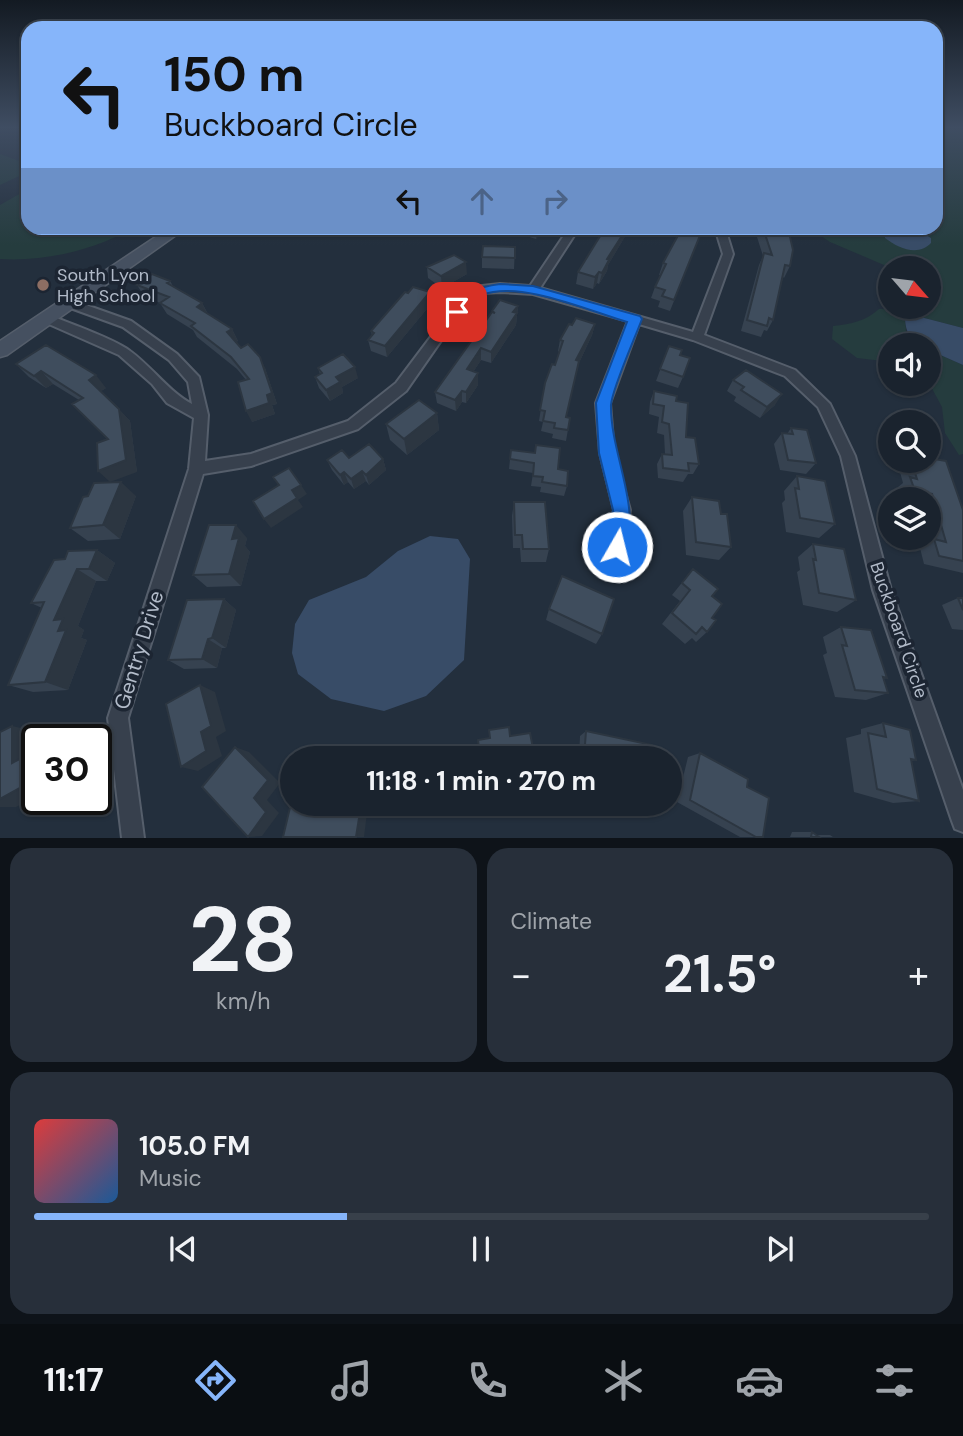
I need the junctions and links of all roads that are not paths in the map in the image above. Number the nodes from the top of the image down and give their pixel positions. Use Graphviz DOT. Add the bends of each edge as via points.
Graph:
graph roads {
  1 [pos="167,235"];
  2 [pos="569,235"];
  3 [pos="722,235"];
  4 [pos="533,290"];
  5 [pos="69,303"];
  6 [pos="46,318"];
  7 [pos="635,319"];
  8 [pos="147,336"];
  9 [pos="697,337"];
  10 [pos="0,350"];
  11 [pos="123,352"];
  12 [pos="201,415"];
  13 [pos="197,468"];
  14 [pos="617,547"];
  15 [pos="963,821"];
  16 [pos="133,838"];
  1 -- 5 [label="street"];
  2 -- 4 [label="street"];
  3 -- 9 [label="street" via="728,254"];
  4 -- 7 [label="street, Buckboard Circle"];
  4 -- 13 [label="street, Buckboard Circle" via="500,288 472,295 401,387 353,425 251,460"];
  5 -- 6 [label="street"];
  5 -- 8 [label="street, Gentry Drive"];
  6 -- 10 [label="street"];
  6 -- 11 [label="street"];
  7 -- 9 [label="street, Buckboard Circle"];
  7 -- 14 [label="street" via="603,403 607,453 622,510"];
  8 -- 11 [label="street"];
  8 -- 12 [label="street, Gentry Drive" via="194,380"];
  9 -- 15 [label="street, Buckboard Circle" via="790,373 823,404 848,456 882,590"];
  11 -- 12 [label="street" via="158,381 172,400"];
  12 -- 13 [label="street, Gentry Drive"];
  13 -- 16 [label="street, Gentry Drive" via="118,718"];
}
